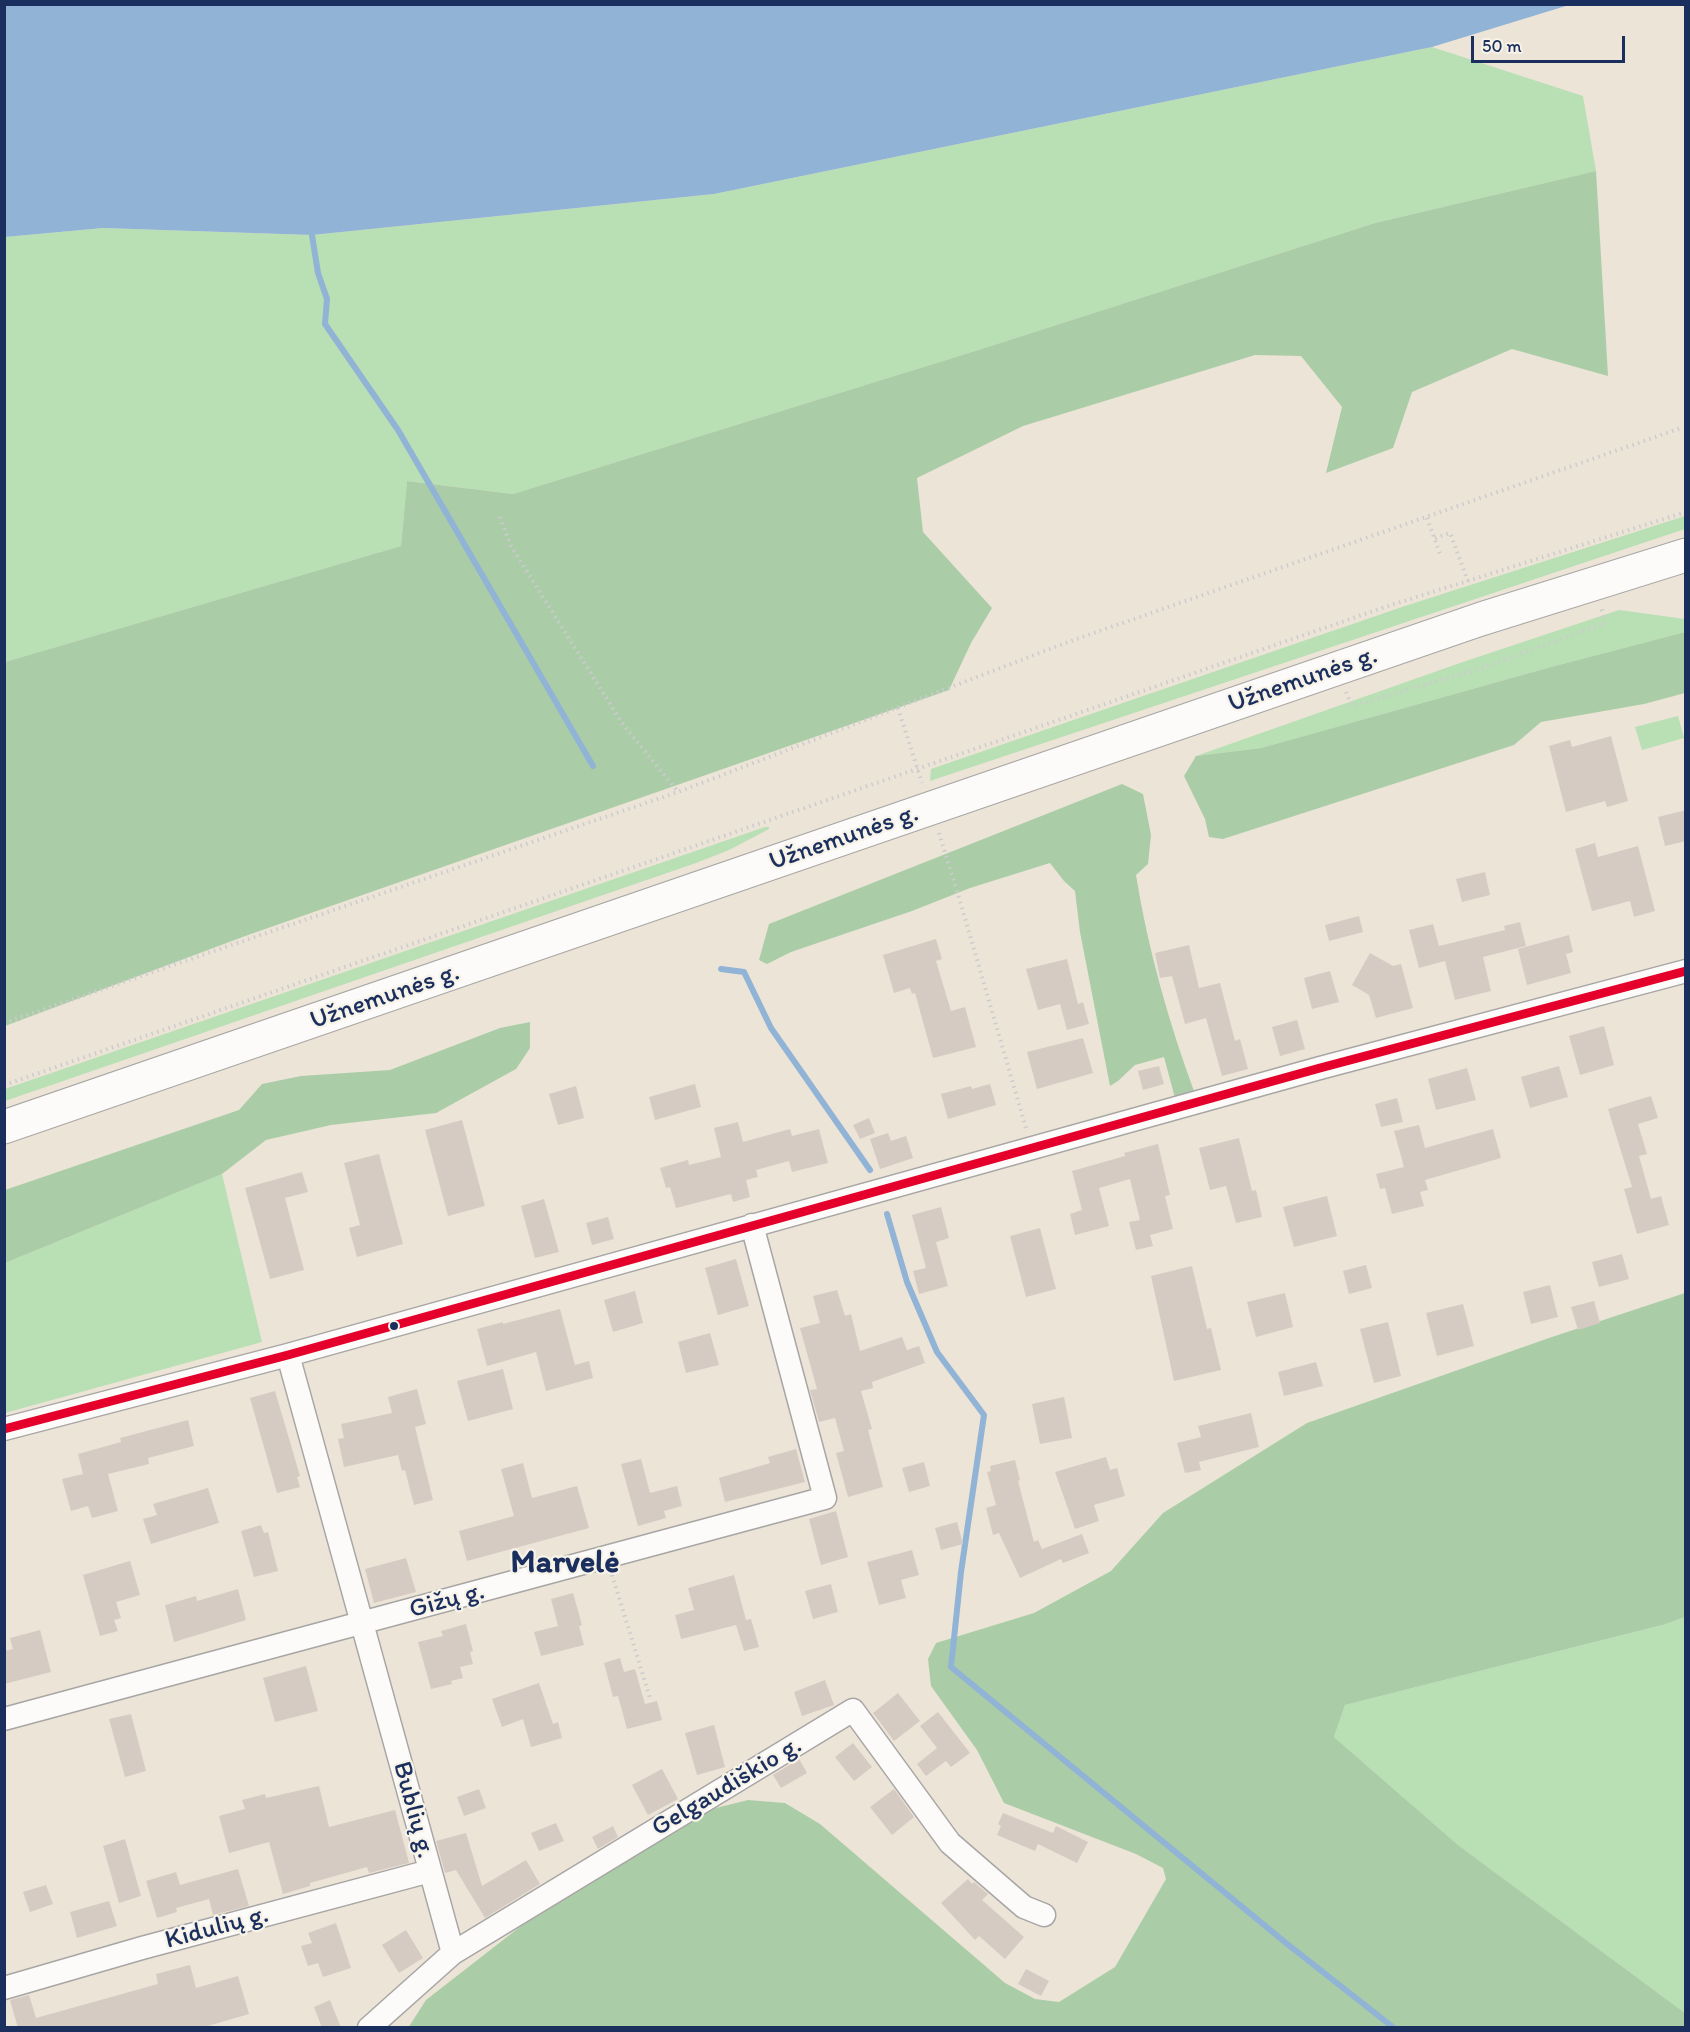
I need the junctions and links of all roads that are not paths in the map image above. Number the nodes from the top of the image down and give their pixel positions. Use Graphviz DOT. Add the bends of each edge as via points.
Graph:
graph roads {
  1 [pos="1686,555"];
  2 [pos="1686,971"];
  3 [pos="4,1127"];
  4 [pos="752,1225"];
  5 [pos="288,1355"];
  6 [pos="4,1429"];
  7 [pos="362,1624"];
  8 [pos="4,1719"];
  9 [pos="430,1871"];
  10 [pos="1044,1916"];
  11 [pos="453,1953"];
  12 [pos="4,1988"];
  13 [pos="369,2028"];
  1 -- 3 [label="main road, Užnemunės g." via="1481,619"];
  2 -- 4 [label="street"];
  4 -- 5 [label="street"];
  4 -- 7 [label="street, Gižų g." via="825,1498"];
  5 -- 6 [label="street"];
  5 -- 7 [label="street, Bublių g."];
  7 -- 8 [label="street, Gižų g."];
  7 -- 9 [label="street, Bublių g."];
  9 -- 11 [label="street, Bublių g."];
  9 -- 12 [label="street, Kidulių g."];
  10 -- 11 [label="street, Gelgaudiškio g." via="1024,1907 950,1843 853,1710"];
  11 -- 13 [label="street, Gelgaudiškio g."];
}
